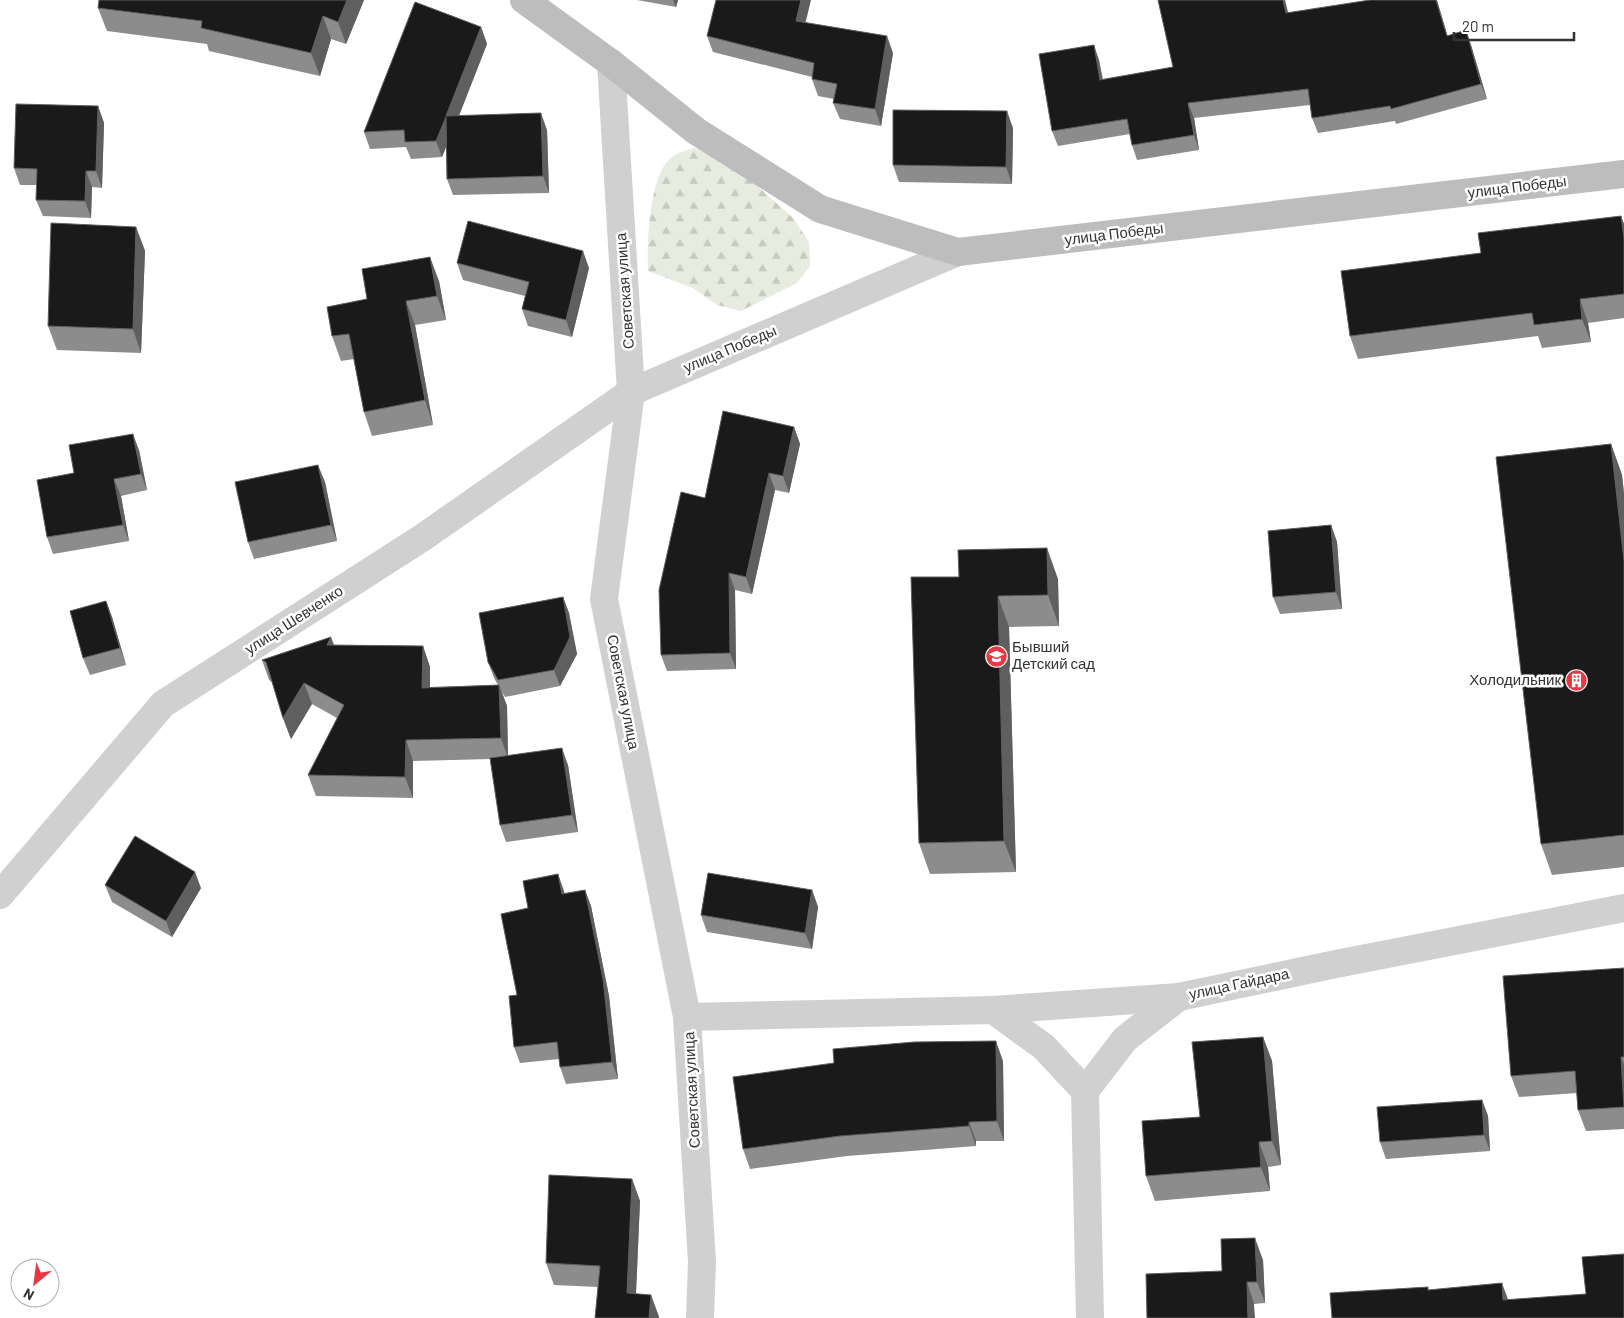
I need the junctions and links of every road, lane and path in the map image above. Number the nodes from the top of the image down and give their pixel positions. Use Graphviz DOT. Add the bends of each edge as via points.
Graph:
graph roads {
  1 [pos="524,0"];
  2 [pos="611,63"];
  3 [pos="1624,174"];
  4 [pos="958,252"];
  5 [pos="631,392"];
  6 [pos="0,894"];
  7 [pos="1624,908"];
  8 [pos="1179,997"];
  9 [pos="993,1010"];
  10 [pos="687,1018"];
  11 [pos="1085,1091"];
  12 [pos="700,1318"];
  13 [pos="1090,1318"];
  1 -- 2 [label="street"];
  2 -- 4 [label="street" via="696,131 820,209"];
  2 -- 5 [label="street, Советская улица"];
  3 -- 4 [label="street, улица Победы"];
  4 -- 5 [label="street, улица Победы"];
  5 -- 6 [label="street, улица Шевченко" via="422,538 163,704"];
  5 -- 10 [label="street, Советская улица" via="604,599"];
  7 -- 8 [label="street, улица Гайдара"];
  8 -- 9 [label="street"];
  8 -- 11 [label="street, улица Гайдара" via="1125,1039"];
  9 -- 10 [label="street"];
  9 -- 11 [label="street" via="1044,1047"];
  10 -- 12 [label="street, Советская улица" via="702,1262"];
  11 -- 13 [label="street"];
}
